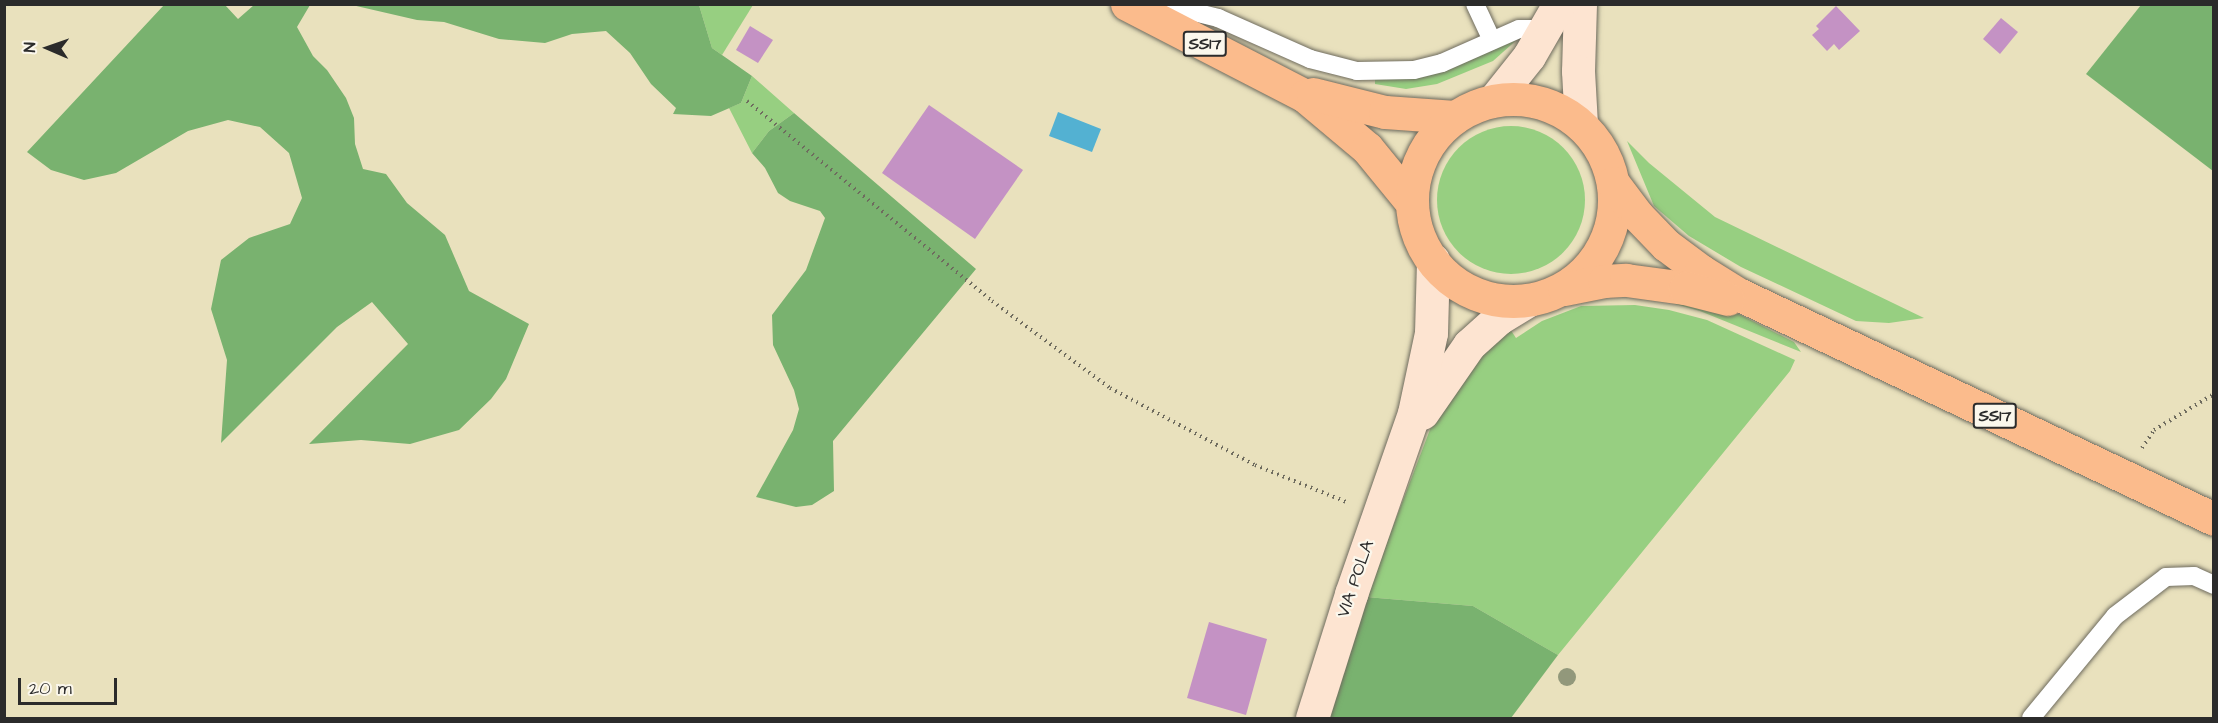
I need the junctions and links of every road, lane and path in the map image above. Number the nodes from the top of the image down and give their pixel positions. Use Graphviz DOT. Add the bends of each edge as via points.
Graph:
graph roads {
  1 [pos="1127,4"];
  2 [pos="1162,4"];
  3 [pos="1475,4"];
  4 [pos="1580,4"];
  5 [pos="1552,17"];
  6 [pos="1492,40"];
  7 [pos="1283,83"];
  8 [pos="1494,100"];
  9 [pos="747,101"];
  10 [pos="1455,117"];
  11 [pos="1581,124"];
  12 [pos="1613,183"];
  13 [pos="1412,203"];
  14 [pos="1433,261"];
  15 [pos="1543,295"];
  16 [pos="1776,314"];
  17 [pos="2214,394"];
  18 [pos="1406,440"];
  19 [pos="2123,476"];
  20 [pos="1378,515"];
  21 [pos="2214,519"];
  22 [pos="2214,585"];
  23 [pos="1312,718"];
  24 [pos="2031,718"];
  1 -- 7 [label="main road, SS17"];
  2 -- 6 [label="lane" via="1218,18 1310,59 1357,71 1414,70 1442,63"];
  3 -- 6 [label="lane"];
  4 -- 11 [label="street"];
  5 -- 6 [label="lane"];
  5 -- 8 [label="street"];
  7 -- 10 [label="main road" via="1364,108"];
  7 -- 13 [label="main road" via="1348,129"];
  8 -- 10 [label="main road"];
  8 -- 11 [label="main road" via="1533,100 1561,110"];
  9 -- 20 [label="path" via="992,301 1110,388 1255,465"];
  10 -- 13 [label="main road" via="1430,142 1420,161"];
  11 -- 12 [label="main road" via="1606,159"];
  12 -- 15 [label="main road" via="1614,210 1608,236 1596,258 1581,275"];
  12 -- 16 [label="main road" via="1666,245 1701,272"];
  13 -- 14 [label="main road" via="1421,240"];
  14 -- 15 [label="main road" via="1466,289 1506,301"];
  14 -- 18 [label="street, VIA POLA" via="1431,333"];
  15 -- 16 [label="main road" via="1604,281 1650,282 1736,300"];
  15 -- 18 [label="street, VIA POLA" via="1499,318 1469,345"];
  16 -- 19 [label="main road, SS17"];
  17 -- 19 [label="path" via="2154,430"];
  18 -- 20 [label="street, VIA POLA"];
  19 -- 21 [label="main road, SS17"];
  20 -- 23 [label="street, VIA POLA"];
  22 -- 24 [label="lane" via="2194,576 2166,578 2115,616"];
}
